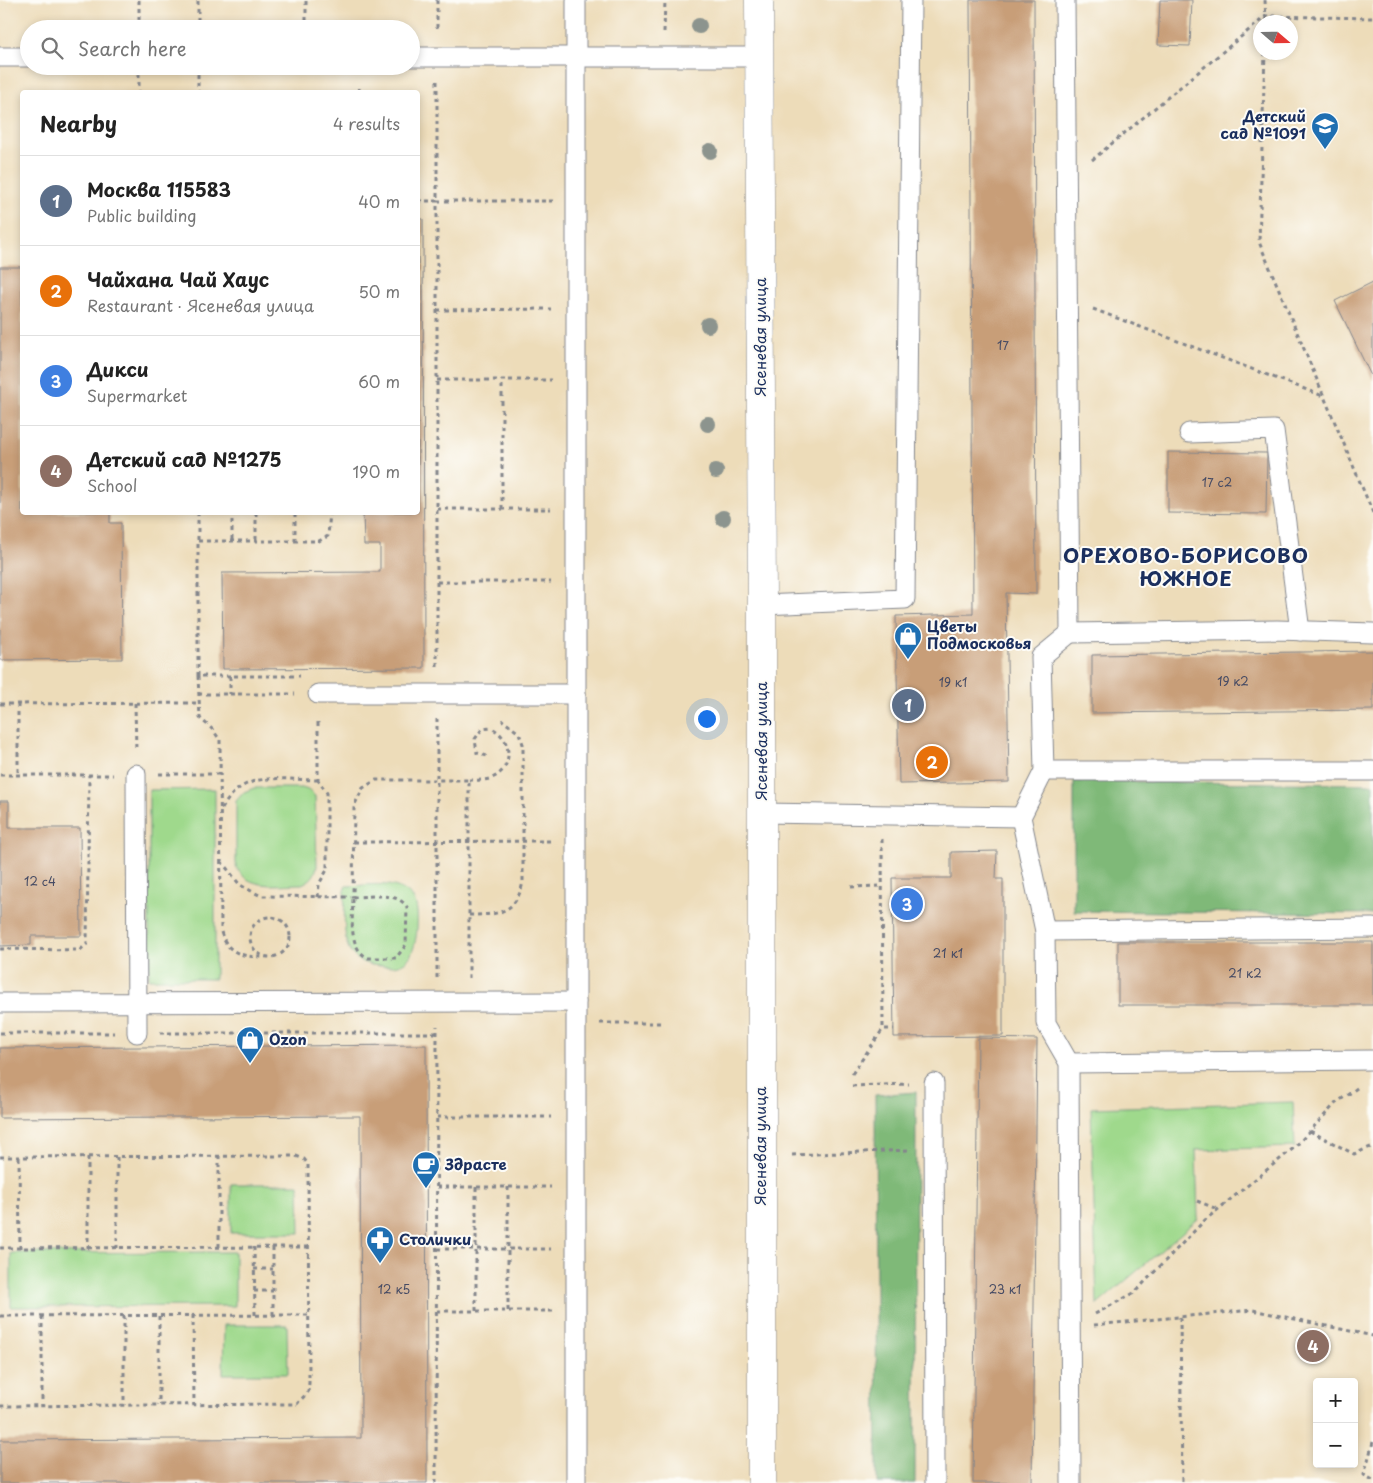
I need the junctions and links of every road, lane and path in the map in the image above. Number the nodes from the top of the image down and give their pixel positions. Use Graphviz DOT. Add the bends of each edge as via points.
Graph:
graph roads {
  1 [pos="139,0"];
  2 [pos="198,0"];
  3 [pos="306,0"];
  4 [pos="437,0"];
  5 [pos="576,0"];
  6 [pos="665,0"];
  7 [pos="759,0"];
  8 [pos="910,0"];
  9 [pos="1065,0"];
  10 [pos="1265,0"];
  11 [pos="1266,15"];
  12 [pos="1298,17"];
  13 [pos="1373,18"];
  14 [pos="139,20"];
  15 [pos="198,20"];
  16 [pos="306,20"];
  17 [pos="1253,27"];
  18 [pos="0,57"];
  19 [pos="20,57"];
  20 [pos="420,57"];
  21 [pos="437,57"];
  22 [pos="576,57"];
  23 [pos="665,57"];
  24 [pos="759,57"];
  25 [pos="1265,60"];
  26 [pos="139,75"];
  27 [pos="198,75"];
  28 [pos="139,90"];
  29 [pos="198,90"];
  30 [pos="1067,181"];
  31 [pos="420,201"];
  32 [pos="437,201"];
  33 [pos="577,201"];
  34 [pos="1068,300"];
  35 [pos="576,309"];
  36 [pos="437,310"];
  37 [pos="437,380"];
  38 [pos="502,380"];
  39 [pos="576,380"];
  40 [pos="1324,396"];
  41 [pos="1189,433"];
  42 [pos="437,509"];
  43 [pos="502,509"];
  44 [pos="576,509"];
  45 [pos="1373,513"];
  46 [pos="198,515"];
  47 [pos="232,515"];
  48 [pos="256,515"];
  49 [pos="295,515"];
  50 [pos="330,515"];
  51 [pos="198,541"];
  52 [pos="232,541"];
  53 [pos="256,541"];
  54 [pos="295,541"];
  55 [pos="437,582"];
  56 [pos="576,582"];
  57 [pos="762,605"];
  58 [pos="1300,631"];
  59 [pos="1070,633"];
  60 [pos="1373,634"];
  61 [pos="198,676"];
  62 [pos="230,676"];
  63 [pos="308,676"];
  64 [pos="437,676"];
  65 [pos="198,694"];
  66 [pos="230,694"];
  67 [pos="318,694"];
  68 [pos="576,694"];
  69 [pos="198,703"];
  70 [pos="0,704"];
  71 [pos="18,704"];
  72 [pos="135,704"];
  73 [pos="437,718"];
  74 [pos="446,718"];
  75 [pos="498,719"];
  76 [pos="437,756"];
  77 [pos="487,756"];
  78 [pos="1044,771"];
  79 [pos="1373,771"];
  80 [pos="136,774"];
  81 [pos="18,775"];
  82 [pos="89,775"];
  83 [pos="318,780"];
  84 [pos="437,780"];
  85 [pos="469,780"];
  86 [pos="221,812"];
  87 [pos="762,813"];
  88 [pos="881,813"];
  89 [pos="1021,817"];
  90 [pos="469,841"];
  91 [pos="523,841"];
  92 [pos="576,841"];
  93 [pos="354,842"];
  94 [pos="437,842"];
  95 [pos="221,861"];
  96 [pos="882,886"];
  97 [pos="851,887"];
  98 [pos="353,896"];
  99 [pos="318,897"];
  100 [pos="469,915"];
  101 [pos="1373,928"];
  102 [pos="1045,931"];
  103 [pos="0,949"];
  104 [pos="266,957"];
  105 [pos="576,1002"];
  106 [pos="0,1003"];
  107 [pos="137,1003"];
  108 [pos="437,1003"];
  109 [pos="469,1003"];
  110 [pos="576,1023"];
  111 [pos="664,1023"];
  112 [pos="883,1029"];
  113 [pos="894,1029"];
  114 [pos="0,1033"];
  115 [pos="137,1033"];
  116 [pos="437,1033"];
  117 [pos="1373,1060"];
  118 [pos="1068,1063"];
  119 [pos="852,1074"];
  120 [pos="1366,1081"];
  121 [pos="934,1083"];
  122 [pos="852,1086"];
  123 [pos="437,1117"];
  124 [pos="576,1117"];
  125 [pos="1310,1131"];
  126 [pos="1373,1146"];
  127 [pos="934,1149"];
  128 [pos="219,1156"];
  129 [pos="19,1157"];
  130 [pos="88,1157"];
  131 [pos="117,1157"];
  132 [pos="761,1157"];
  133 [pos="0,1158"];
  134 [pos="437,1187"];
  135 [pos="476,1187"];
  136 [pos="508,1187"];
  137 [pos="576,1187"];
  138 [pos="1197,1201"];
  139 [pos="1217,1209"];
  140 [pos="219,1247"];
  141 [pos="254,1247"];
  142 [pos="273,1247"];
  143 [pos="309,1247"];
  144 [pos="0,1248"];
  145 [pos="20,1248"];
  146 [pos="88,1248"];
  147 [pos="117,1248"];
  148 [pos="508,1248"];
  149 [pos="576,1248"];
  150 [pos="437,1249"];
  151 [pos="476,1249"];
  152 [pos="254,1269"];
  153 [pos="273,1269"];
  154 [pos="254,1291"];
  155 [pos="273,1291"];
  156 [pos="476,1311"];
  157 [pos="508,1311"];
  158 [pos="576,1311"];
  159 [pos="437,1312"];
  160 [pos="194,1315"];
  161 [pos="255,1315"];
  162 [pos="273,1315"];
  163 [pos="309,1315"];
  164 [pos="0,1316"];
  165 [pos="42,1316"];
  166 [pos="124,1316"];
  167 [pos="159,1316"];
  168 [pos="1180,1317"];
  169 [pos="1071,1328"];
  170 [pos="1373,1336"];
  171 [pos="42,1405"];
  172 [pos="124,1405"];
  173 [pos="159,1405"];
  174 [pos="194,1405"];
  175 [pos="0,1406"];
  176 [pos="1373,1442"];
  177 [pos="1373,1480"];
  178 [pos="436,1483"];
  179 [pos="576,1483"];
  180 [pos="762,1483"];
  181 [pos="935,1483"];
  182 [pos="1071,1483"];
  183 [pos="1182,1483"];
  1 -- 14 [label="path"];
  2 -- 15 [label="path"];
  3 -- 16 [label="path"];
  4 -- 21 [label="path"];
  5 -- 22 [label="lane"];
  6 -- 23 [label="path"];
  7 -- 24 [label="main road, Ясеневая улица"];
  8 -- 57 [label="lane" via="905,599"];
  9 -- 30 [label="lane"];
  10 -- 11 [label="path"];
  12 -- 13 [label="path"];
  17 -- 30 [label="path"];
  18 -- 19 [label="lane"];
  20 -- 21 [label="lane"];
  21 -- 22 [label="lane"];
  21 -- 32 [label="path"];
  22 -- 23 [label="lane"];
  22 -- 33 [label="lane"];
  23 -- 24 [label="lane"];
  24 -- 57 [label="main road, Ясеневая улица"];
  25 -- 40 [label="path" via="1259,242"];
  26 -- 28 [label="path"];
  27 -- 29 [label="path"];
  30 -- 34 [label="lane"];
  31 -- 32 [label="path"];
  32 -- 33 [label="path"];
  32 -- 36 [label="path"];
  33 -- 35 [label="lane"];
  34 -- 40 [label="path"];
  34 -- 59 [label="lane"];
  35 -- 36 [label="path"];
  35 -- 39 [label="lane"];
  36 -- 37 [label="path"];
  37 -- 38 [label="path"];
  37 -- 42 [label="path"];
  38 -- 39 [label="path"];
  38 -- 43 [label="path"];
  39 -- 44 [label="lane"];
  40 -- 45 [label="path"];
  41 -- 58 [label="lane" via="1274,430"];
  42 -- 43 [label="path"];
  42 -- 55 [label="path"];
  43 -- 44 [label="path"];
  44 -- 56 [label="lane"];
  46 -- 51 [label="path"];
  47 -- 52 [label="path"];
  48 -- 53 [label="path"];
  49 -- 54 [label="path"];
  50 -- 54 [label="path" via="330,532 326,539"];
  51 -- 52 [label="path"];
  51 -- 61 [label="path"];
  52 -- 53 [label="path"];
  53 -- 54 [label="path"];
  55 -- 56 [label="path"];
  55 -- 64 [label="path"];
  56 -- 68 [label="lane"];
  57 -- 87 [label="main road, Ясеневая улица"];
  58 -- 59 [label="lane"];
  58 -- 60 [label="lane"];
  59 -- 78 [label="lane" via="1041,657"];
  61 -- 62 [label="path"];
  61 -- 65 [label="path"];
  62 -- 63 [label="path"];
  62 -- 66 [label="path"];
  65 -- 66 [label="path"];
  65 -- 69 [label="path"];
  66 -- 67 [label="path"];
  67 -- 68 [label="lane"];
  67 -- 83 [label="path"];
  68 -- 92 [label="lane"];
  69 -- 72 [label="path"];
  69 -- 86 [label="path" via="200,718 220,740"];
  70 -- 71 [label="path"];
  71 -- 72 [label="path"];
  71 -- 81 [label="path"];
  72 -- 80 [label="path"];
  73 -- 74 [label="path"];
  75 -- 91 [label="path" via="511,726 523,744"];
  76 -- 84 [label="path"];
  77 -- 85 [label="path" via="476,751 475,736 482,729 491,728 505,739 507,762 492,778"];
  78 -- 79 [label="lane"];
  78 -- 89 [label="lane"];
  80 -- 107 [label="lane"];
  82 -- 103 [label="path" via="87,944 80,950"];
  83 -- 86 [label="path" via="252,780 229,796"];
  83 -- 99 [label="path" via="327,793 327,870 319,884"];
  84 -- 85 [label="path"];
  84 -- 93 [label="path" via="376,780 362,788 354,806"];
  84 -- 94 [label="path"];
  85 -- 90 [label="path"];
  86 -- 95 [label="path"];
  87 -- 88 [label="lane"];
  87 -- 132 [label="main road, Ясеневая улица"];
  88 -- 89 [label="lane"];
  88 -- 96 [label="path"];
  89 -- 102 [label="lane"];
  90 -- 91 [label="path"];
  90 -- 94 [label="path"];
  90 -- 100 [label="path"];
  91 -- 92 [label="path"];
  91 -- 100 [label="path" via="523,882 516,902 493,915"];
  92 -- 105 [label="lane"];
  93 -- 94 [label="path"];
  93 -- 98 [label="path"];
  94 -- 108 [label="path"];
  95 -- 99 [label="path" via="240,885 261,896"];
  95 -- 104 [label="path" via="223,939 240,956"];
  96 -- 97 [label="path"];
  96 -- 112 [label="path"];
  98 -- 98 [label="path" via="393,897 404,902 407,907 407,940 396,958 368,958 356,948"];
  98 -- 99 [label="path"];
  100 -- 109 [label="path"];
  101 -- 102 [label="lane"];
  102 -- 118 [label="lane" via="1046,1023"];
  104 -- 104 [label="path" via="254,950 250,930 259,920 273,917 285,924 289,944 280,955"];
  105 -- 109 [label="lane"];
  105 -- 110 [label="lane"];
  106 -- 107 [label="lane"];
  107 -- 108 [label="lane"];
  107 -- 115 [label="lane"];
  108 -- 109 [label="lane"];
  108 -- 116 [label="path"];
  110 -- 111 [label="path"];
  110 -- 124 [label="lane"];
  112 -- 113 [label="path"];
  112 -- 119 [label="path"];
  114 -- 115 [label="path"];
  115 -- 116 [label="path"];
  116 -- 123 [label="path"];
  117 -- 118 [label="lane"];
  118 -- 169 [label="lane"];
  120 -- 125 [label="path" via="1336,1103"];
  121 -- 122 [label="path"];
  121 -- 127 [label="lane"];
  123 -- 124 [label="path"];
  123 -- 134 [label="path"];
  124 -- 137 [label="lane"];
  125 -- 126 [label="path" via="1354,1154"];
  125 -- 139 [label="path"];
  127 -- 132 [label="path"];
  127 -- 181 [label="lane"];
  128 -- 131 [label="path"];
  128 -- 140 [label="path"];
  128 -- 143 [label="path" via="296,1156 304,1159 309,1171"];
  129 -- 130 [label="path"];
  129 -- 133 [label="path"];
  129 -- 145 [label="path"];
  130 -- 131 [label="path"];
  130 -- 146 [label="path"];
  131 -- 147 [label="path"];
  132 -- 180 [label="main road, Ясеневая улица"];
  134 -- 135 [label="path"];
  134 -- 150 [label="path"];
  135 -- 136 [label="path"];
  135 -- 151 [label="path"];
  136 -- 137 [label="path"];
  136 -- 148 [label="path"];
  137 -- 149 [label="lane"];
  138 -- 139 [label="path"];
  139 -- 169 [label="path" via="1134,1293"];
  140 -- 141 [label="path"];
  140 -- 147 [label="path"];
  141 -- 142 [label="path"];
  141 -- 152 [label="path"];
  142 -- 143 [label="path"];
  142 -- 153 [label="path"];
  143 -- 163 [label="path"];
  144 -- 145 [label="path"];
  145 -- 146 [label="path"];
  146 -- 147 [label="path"];
  148 -- 149 [label="path"];
  148 -- 151 [label="path"];
  148 -- 157 [label="path"];
  149 -- 158 [label="lane"];
  150 -- 151 [label="path"];
  150 -- 159 [label="path"];
  151 -- 156 [label="path"];
  152 -- 153 [label="path"];
  152 -- 154 [label="path"];
  153 -- 155 [label="path"];
  154 -- 155 [label="path"];
  154 -- 161 [label="path"];
  155 -- 162 [label="path"];
  156 -- 157 [label="path"];
  156 -- 159 [label="path"];
  157 -- 158 [label="path"];
  158 -- 179 [label="lane"];
  159 -- 178 [label="path"];
  160 -- 161 [label="path"];
  160 -- 167 [label="path"];
  160 -- 174 [label="path"];
  161 -- 162 [label="path"];
  162 -- 163 [label="path"];
  163 -- 174 [label="path" via="308,1392 297,1404"];
  164 -- 165 [label="path"];
  165 -- 166 [label="path"];
  165 -- 171 [label="path"];
  166 -- 167 [label="path"];
  166 -- 172 [label="path"];
  167 -- 173 [label="path"];
  168 -- 169 [label="path"];
  168 -- 170 [label="path" via="1253,1310"];
  168 -- 183 [label="path"];
  169 -- 182 [label="lane"];
  171 -- 172 [label="path"];
  171 -- 175 [label="path"];
  172 -- 173 [label="path"];
  173 -- 174 [label="path"];
  176 -- 177 [label="path" via="1364,1475"];
}
